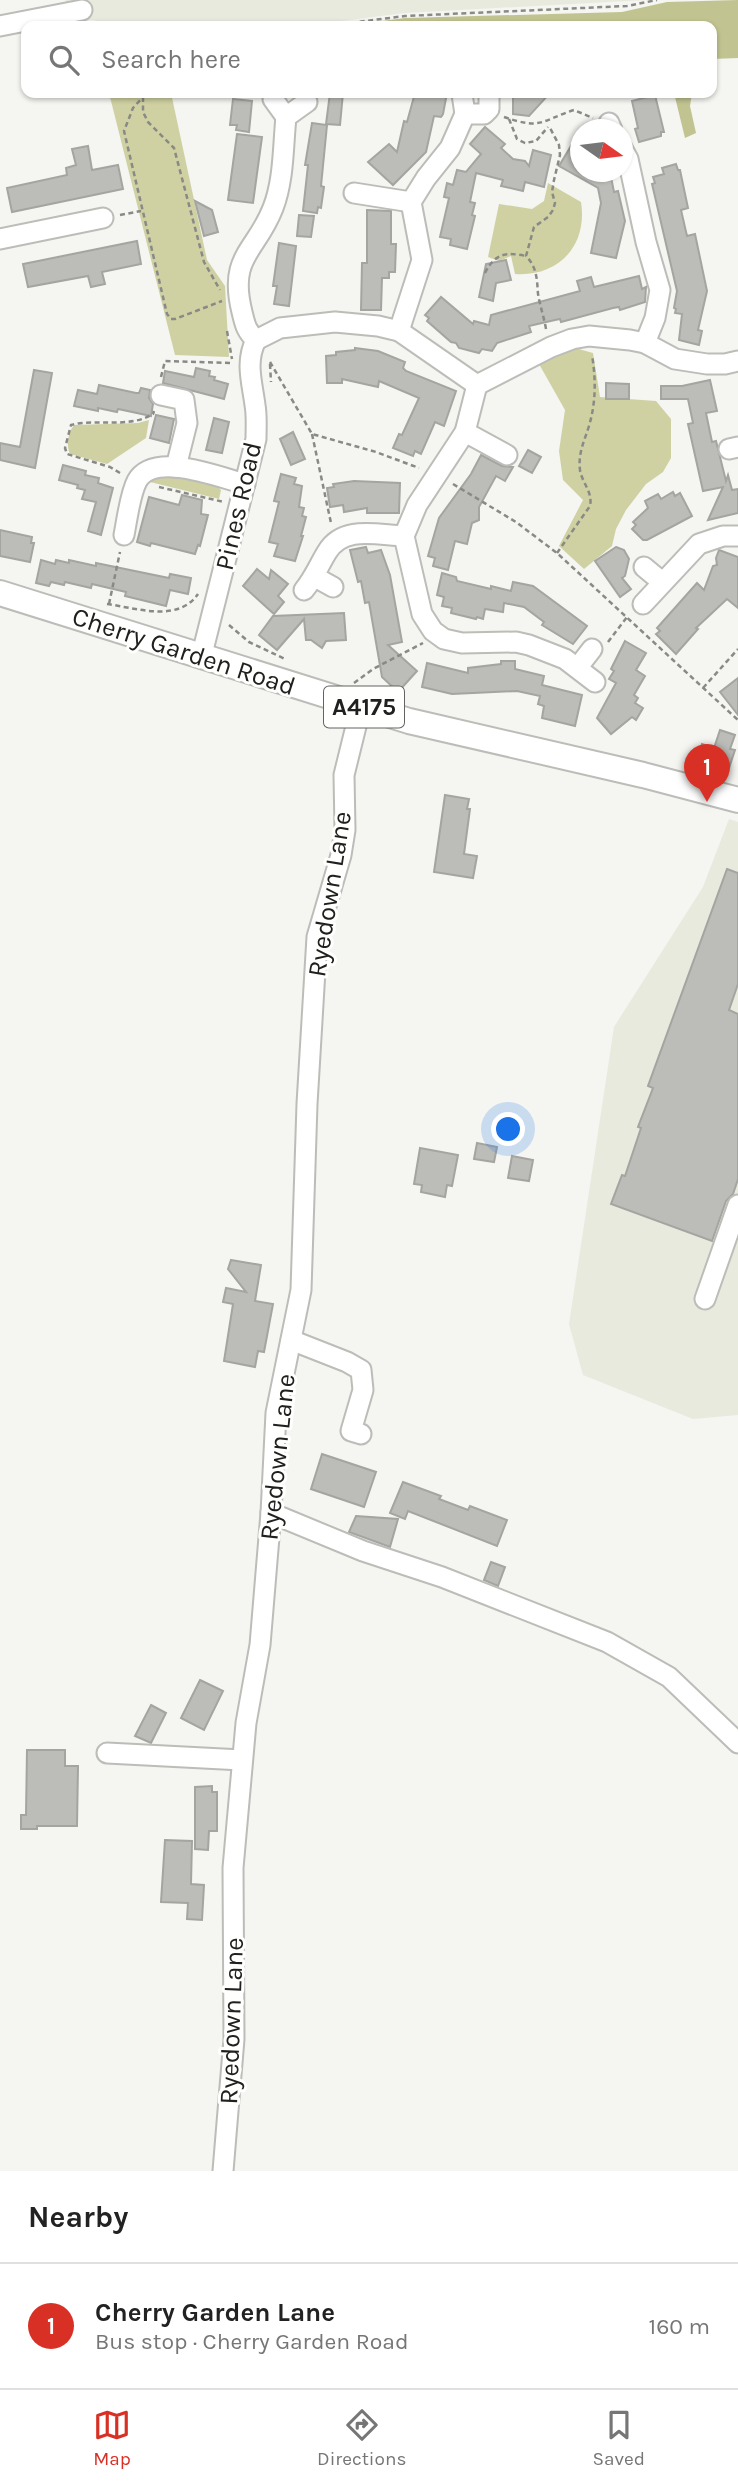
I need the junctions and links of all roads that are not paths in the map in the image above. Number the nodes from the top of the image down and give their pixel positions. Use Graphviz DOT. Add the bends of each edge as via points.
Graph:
graph roads {
  1 [pos="82,10"];
  2 [pos="26,21"];
  3 [pos="21,22"];
  4 [pos="0,26"];
  5 [pos="465,98"];
  6 [pos="489,98"];
  7 [pos="274,99"];
  8 [pos="307,103"];
  9 [pos="475,114"];
  10 [pos="286,117"];
  11 [pos="633,179"];
  12 [pos="354,193"];
  13 [pos="411,202"];
  14 [pos="103,218"];
  15 [pos="0,239"];
  16 [pos="400,331"];
  17 [pos="262,336"];
  18 [pos="645,343"];
  19 [pos="738,361"];
  20 [pos="477,385"];
  21 [pos="159,395"];
  22 [pos="465,432"];
  23 [pos="507,455"];
  24 [pos="176,467"];
  25 [pos="237,482"];
  26 [pos="124,535"];
  27 [pos="404,536"];
  28 [pos="738,536"];
  29 [pos="644,567"];
  30 [pos="662,582"];
  31 [pos="333,587"];
  32 [pos="0,593"];
  33 [pos="642,604"];
  34 [pos="592,649"];
  35 [pos="201,658"];
  36 [pos="578,667"];
  37 [pos="595,682"];
  38 [pos="354,699"];
  39 [pos="737,797"];
  40 [pos="738,1205"];
  41 [pos="705,1299"];
  42 [pos="291,1340"];
  43 [pos="361,1434"];
  44 [pos="271,1513"];
  45 [pos="738,1743"];
  46 [pos="107,1753"];
  47 [pos="242,1760"];
  48 [pos="223,2171"];
  1 -- 2 [label="street"];
  3 -- 4 [label="street"];
  5 -- 9 [label="street"];
  6 -- 9 [label="street" via="489,109"];
  7 -- 10 [label="street"];
  8 -- 10 [label="street"];
  9 -- 13 [label="street"];
  10 -- 17 [label="street" via="274,207 245,253 231,300 247,332"];
  11 -- 18 [label="street" via="660,290"];
  12 -- 13 [label="street"];
  13 -- 16 [label="street" via="422,260"];
  14 -- 15 [label="street"];
  16 -- 17 [label="street" via="335,322 280,328"];
  16 -- 20 [label="street"];
  17 -- 25 [label="street, Pines Road" via="251,350 249,364 256,439"];
  18 -- 19 [label="street" via="675,359 707,364"];
  18 -- 20 [label="street" via="589,336 572,339"];
  20 -- 22 [label="street"];
  21 -- 24 [label="street" via="184,400 187,424"];
  22 -- 23 [label="street"];
  22 -- 27 [label="street" via="417,505"];
  24 -- 25 [label="street"];
  24 -- 26 [label="street" via="147,469 136,482"];
  25 -- 35 [label="street, Pines Road"];
  27 -- 31 [label="street" via="355,533 334,542 310,583"];
  27 -- 36 [label="street" via="422,614 433,631 462,643 529,645"];
  28 -- 30 [label="street" via="699,544"];
  29 -- 30 [label="street"];
  30 -- 33 [label="street"];
  32 -- 35 [label="main road, Cherry Garden Road / A4175" via="104,611"];
  34 -- 36 [label="street"];
  35 -- 38 [label="main road, Cherry Garden Road / A4175"];
  36 -- 37 [label="street"];
  38 -- 39 [label="main road, Cherry Garden Road / A4175" via="409,721"];
  38 -- 42 [label="street, Ryedown Lane" via="344,775 345,830 317,937 301,1290"];
  40 -- 41 [label="street"];
  42 -- 43 [label="street" via="361,1370 363,1390 351,1431"];
  42 -- 44 [label="street, Ryedown Lane" via="276,1413"];
  44 -- 45 [label="street" via="607,1642 668,1677"];
  44 -- 47 [label="street, Ryedown Lane" via="260,1645"];
  46 -- 47 [label="street"];
  47 -- 48 [label="street, Ryedown Lane" via="233,1868 234,2039"];
}
